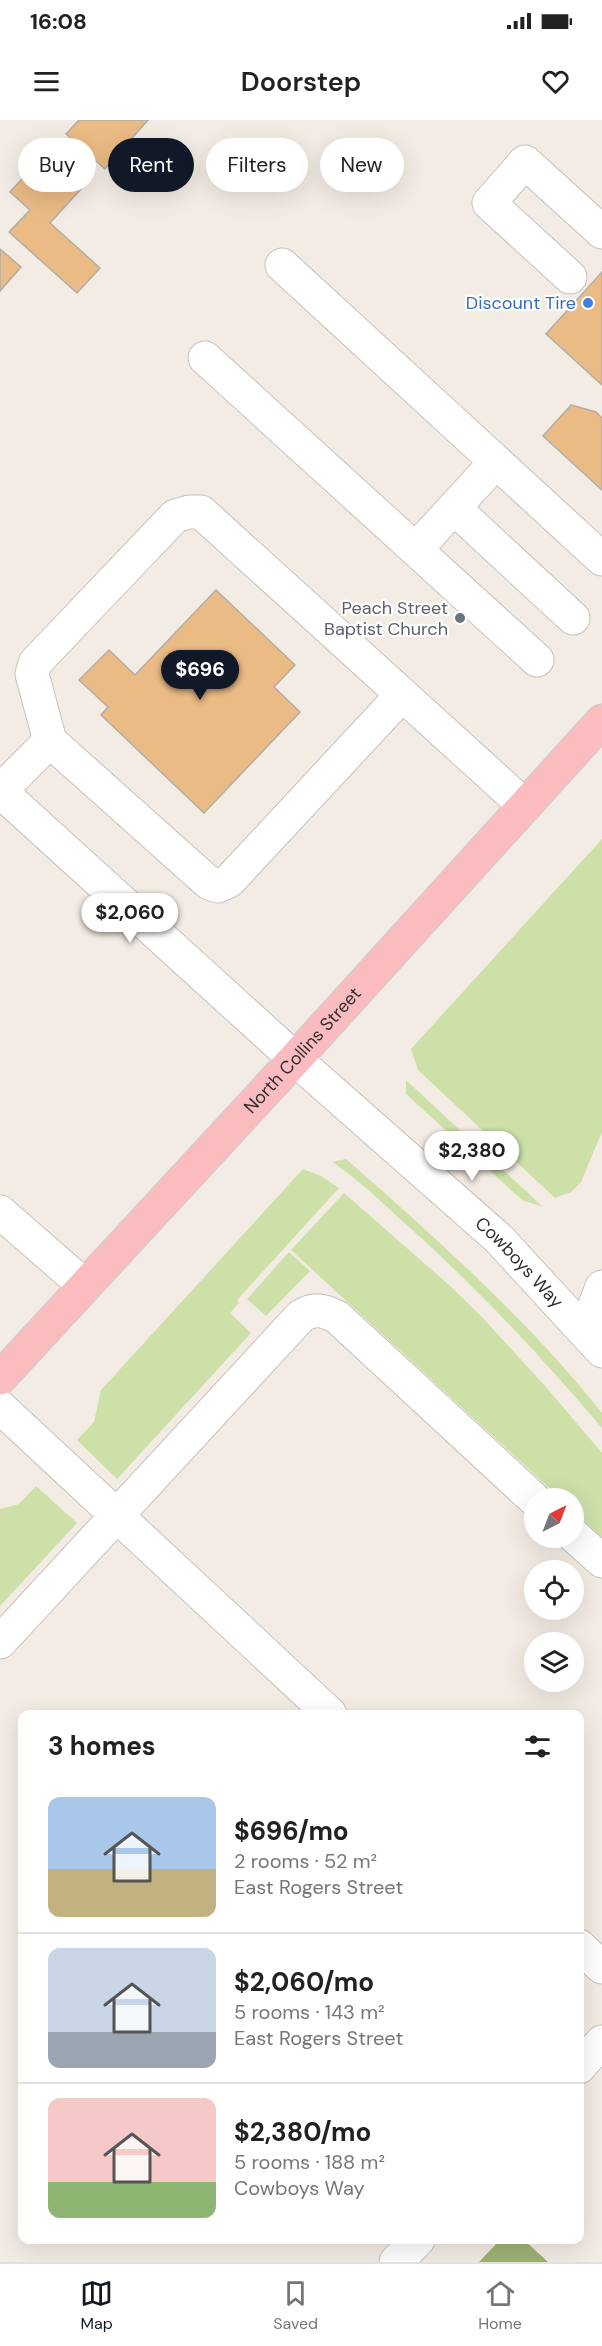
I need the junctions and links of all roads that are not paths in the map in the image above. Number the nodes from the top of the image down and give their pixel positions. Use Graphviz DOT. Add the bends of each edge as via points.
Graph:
graph roads {
  1 [pos="602,232"];
  2 [pos="282,265"];
  3 [pos="570,277"];
  4 [pos="206,358"];
  5 [pos="496,462"];
  6 [pos="454,508"];
  7 [pos="416,549"];
  8 [pos="602,559"];
  9 [pos="573,618"];
  10 [pos="537,660"];
  11 [pos="402,695"];
  12 [pos="599,729"];
  13 [pos="50,741"];
  14 [pos="0,791"];
  15 [pos="525,806"];
  16 [pos="295,1059"];
  17 [pos="0,1212"];
  18 [pos="85,1286"];
  19 [pos="602,1287"];
  20 [pos="593,1341"];
  21 [pos="0,1378"];
  22 [pos="0,1407"];
  23 [pos="524,1490"];
  24 [pos="117,1516"];
  25 [pos="584,1545"];
  26 [pos="602,1561"];
  27 [pos="0,1642"];
  28 [pos="326,1710"];
  29 [pos="584,1951"];
  30 [pos="602,1967"];
  31 [pos="602,2042"];
  32 [pos="584,2062"];
  33 [pos="414,2244"];
  34 [pos="396,2262"];
  1 -- 3 [label="street" via="525,162 489,203"];
  2 -- 5 [label="street"];
  4 -- 7 [label="street"];
  5 -- 6 [label="street"];
  5 -- 8 [label="street"];
  6 -- 7 [label="street"];
  6 -- 9 [label="street"];
  7 -- 10 [label="street"];
  11 -- 13 [label="street" via="229,881 218,885 209,883"];
  11 -- 13 [label="street" via="201,512 189,512 175,516 35,663 32,674"];
  11 -- 15 [label="street"];
  12 -- 15 [label="main road, North Collins Street"];
  13 -- 14 [label="street"];
  14 -- 16 [label="street, Cowboys Way"];
  15 -- 16 [label="main road, North Collins Street"];
  16 -- 18 [label="main road, North Collins Street"];
  16 -- 20 [label="street, Cowboys Way" via="499,1239"];
  17 -- 18 [label="street"];
  18 -- 21 [label="main road, North Collins Street"];
  19 -- 20 [label="street"];
  22 -- 24 [label="street"];
  23 -- 24 [label="street" via="337,1317 322,1310 301,1316"];
  24 -- 27 [label="street"];
  24 -- 28 [label="street"];
  25 -- 26 [label="street"];
  29 -- 30 [label="street"];
  31 -- 32 [label="street"];
  33 -- 34 [label="street"];
}
